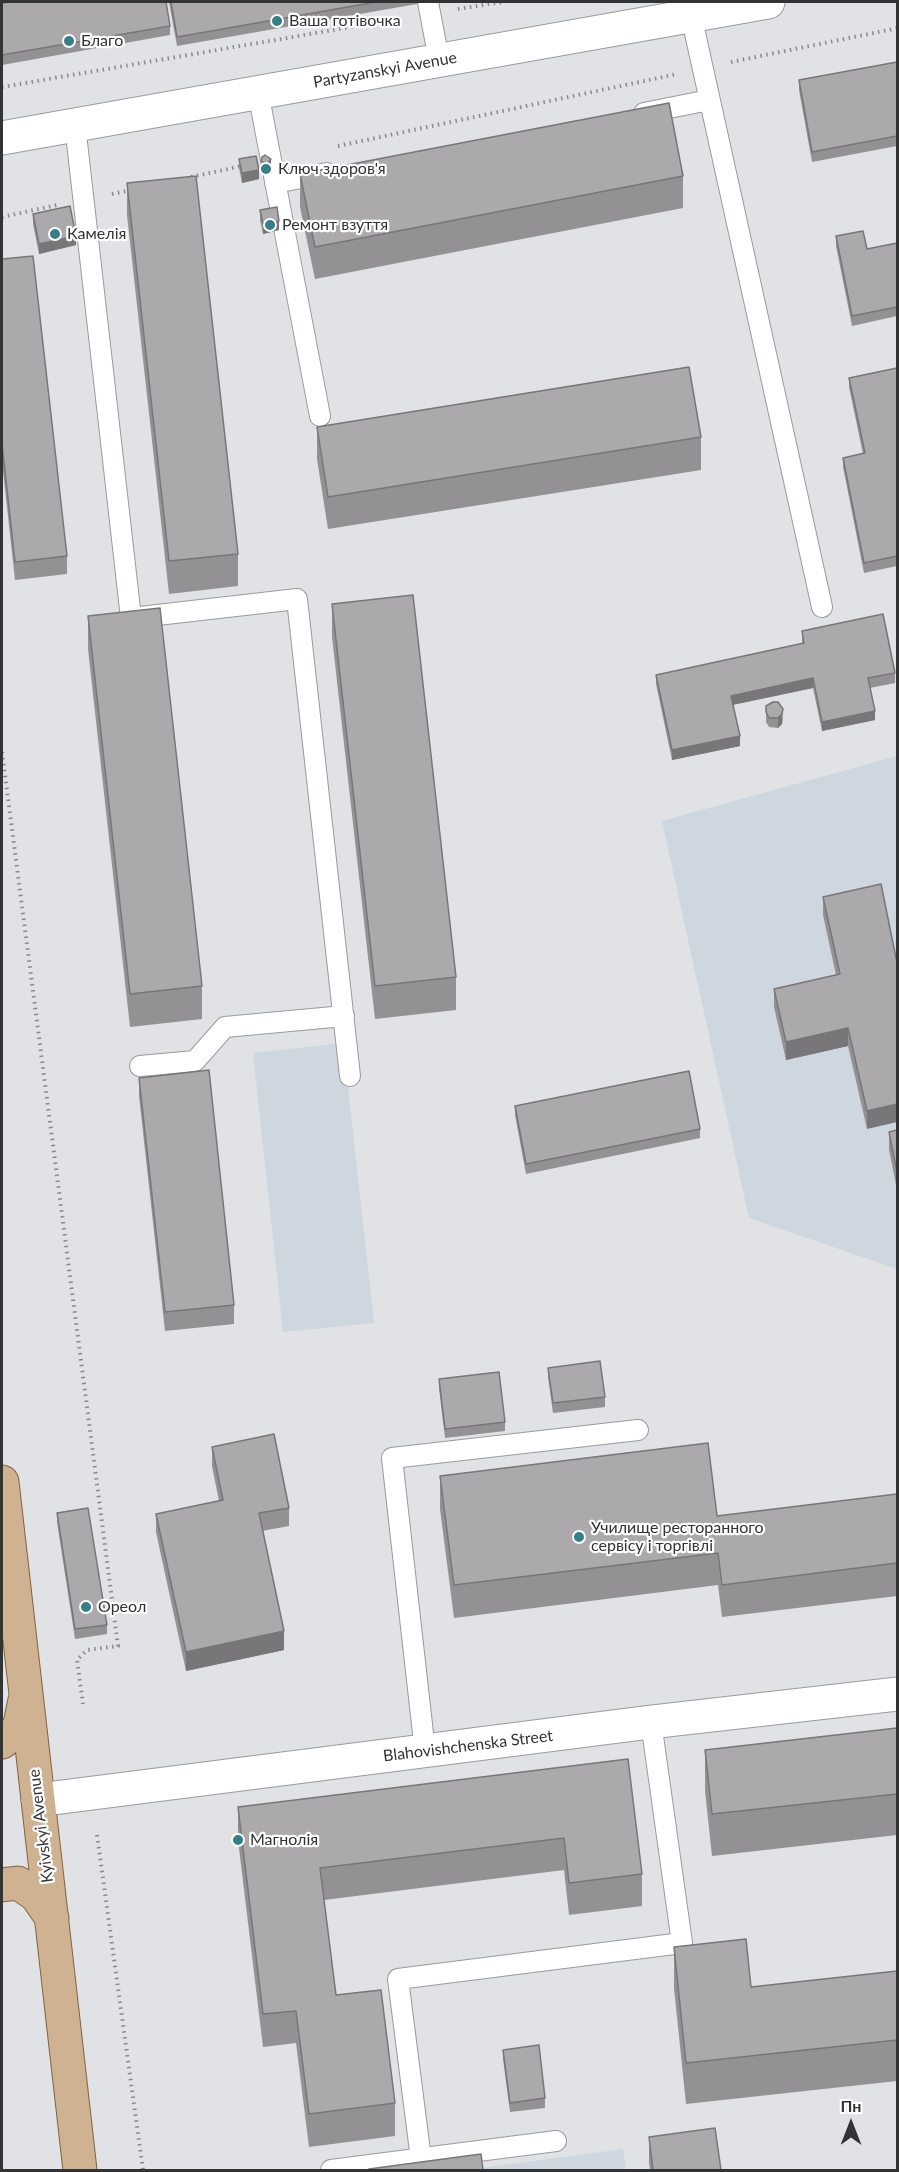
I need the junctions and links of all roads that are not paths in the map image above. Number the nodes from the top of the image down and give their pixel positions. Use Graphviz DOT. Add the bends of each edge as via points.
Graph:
graph roads {
  1 [pos="768,2"];
  2 [pos="429,8"];
  3 [pos="691,15"];
  4 [pos="439,60"];
  5 [pos="258,92"];
  6 [pos="709,100"];
  7 [pos="630,115"];
  8 [pos="75,125"];
  9 [pos="2,138"];
  10 [pos="344,170"];
  11 [pos="275,183"];
  12 [pos="320,416"];
  13 [pos="822,607"];
  14 [pos="344,1017"];
  15 [pos="141,1066"];
  16 [pos="350,1076"];
  17 [pos="638,1430"];
  18 [pos="2,1482"];
  19 [pos="26,1694"];
  20 [pos="897,1694"];
  21 [pos="651,1722"];
  22 [pos="2,1742"];
  23 [pos="424,1751"];
  24 [pos="38,1800"];
  25 [pos="2,1885"];
  26 [pos="51,1918"];
  27 [pos="556,2141"];
  28 [pos="421,2159"];
  29 [pos="80,2170"];
  30 [pos="331,2170"];
  1 -- 3 [label="street, Partyzanskyi Avenue"];
  2 -- 4 [label="lane"];
  3 -- 4 [label="street, Partyzanskyi Avenue"];
  3 -- 6 [label="lane"];
  4 -- 5 [label="street, Partyzanskyi Avenue"];
  5 -- 8 [label="street, Partyzanskyi Avenue"];
  5 -- 11 [label="lane"];
  6 -- 7 [label="lane"];
  6 -- 13 [label="lane"];
  8 -- 9 [label="street, Partyzanskyi Avenue"];
  8 -- 14 [label="lane" via="130,618 297,599"];
  10 -- 11 [label="lane"];
  11 -- 12 [label="lane"];
  14 -- 15 [label="lane" via="225,1027 195,1061"];
  14 -- 16 [label="lane"];
  17 -- 23 [label="lane" via="392,1458"];
  18 -- 19 [label="main road, Kyivskyi Avenue"];
  19 -- 22 [label="main road" via="19,1730"];
  19 -- 24 [label="main road, Kyivskyi Avenue"];
  20 -- 21 [label="street, Blahovishchenska Street"];
  21 -- 23 [label="street, Blahovishchenska Street"];
  21 -- 28 [label="lane" via="682,1943 398,1979"];
  23 -- 24 [label="street, Blahovishchenska Street"];
  24 -- 26 [label="main road, Kyivskyi Avenue"];
  25 -- 26 [label="main road" via="18,1883 36,1896"];
  26 -- 29 [label="main road, Kyivskyi Avenue"];
  27 -- 28 [label="lane"];
  28 -- 30 [label="lane"];
}
